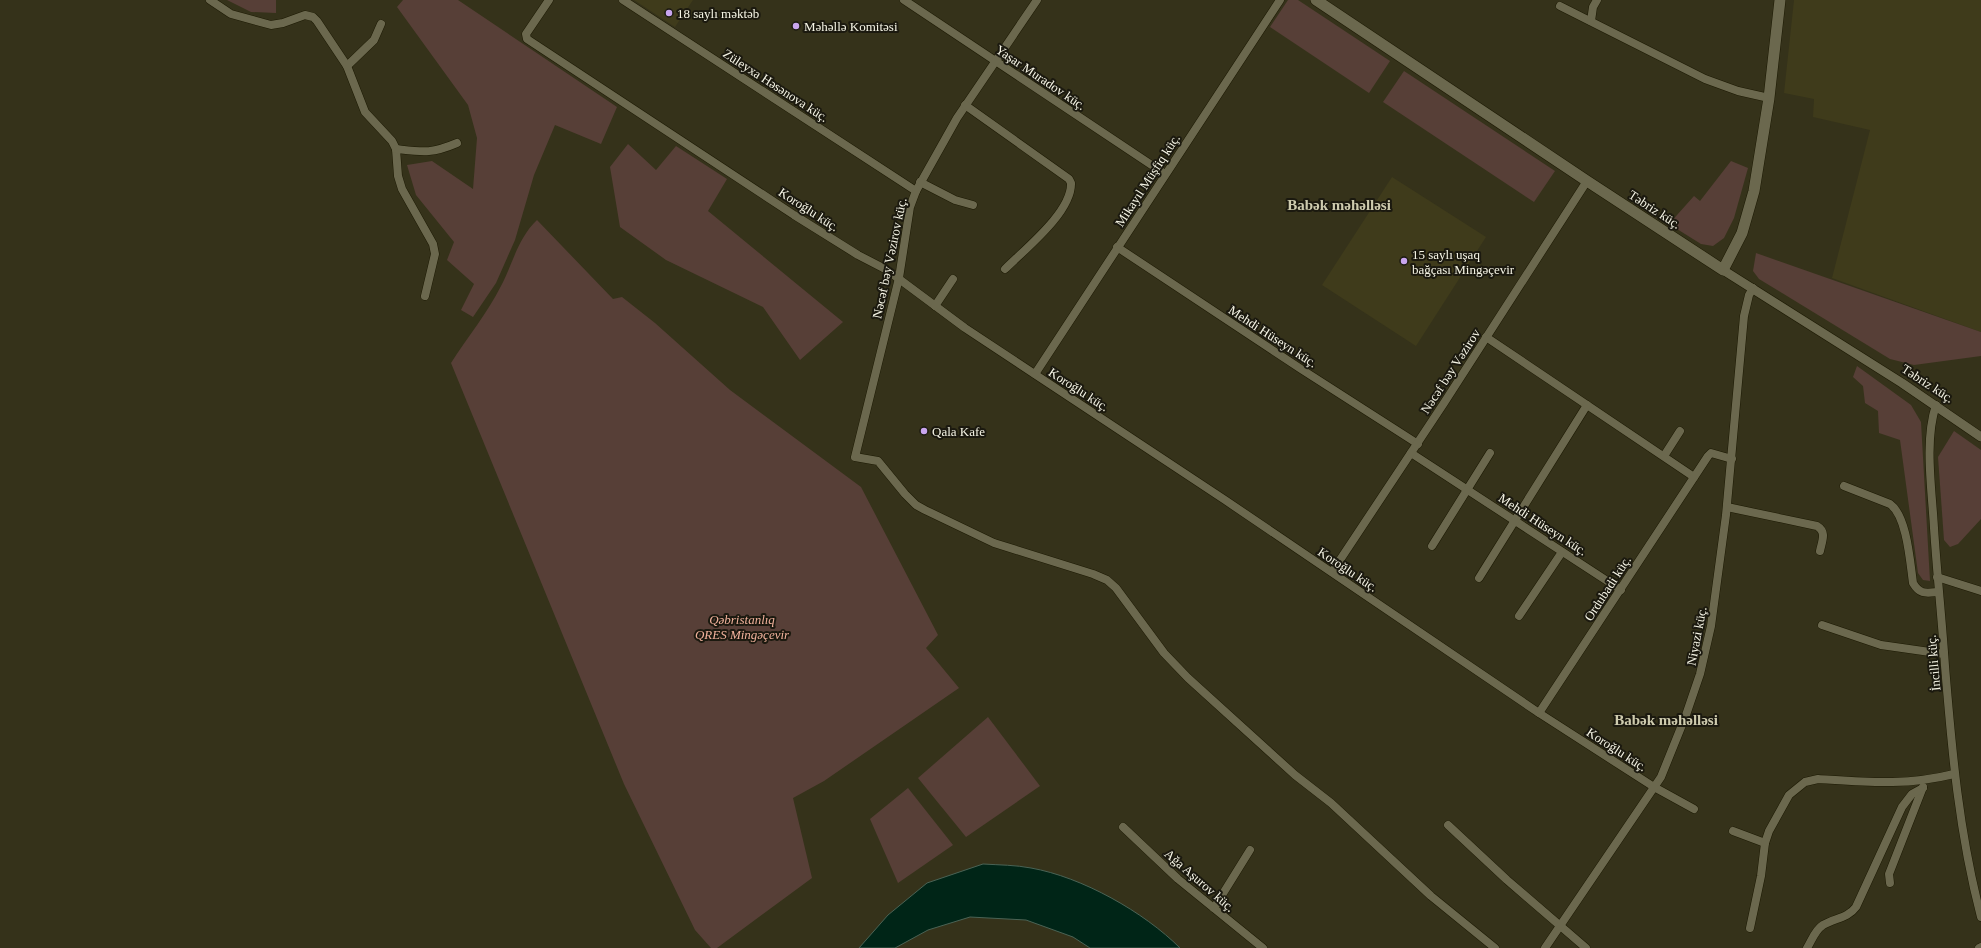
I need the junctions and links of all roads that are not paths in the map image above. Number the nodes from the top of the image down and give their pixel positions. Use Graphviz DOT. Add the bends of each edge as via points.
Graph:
graph roads {
  1 [pos="210,0"];
  2 [pos="549,0"];
  3 [pos="623,0"];
  4 [pos="904,0"];
  5 [pos="1037,0"];
  6 [pos="1280,0"];
  7 [pos="1316,0"];
  8 [pos="1597,0"];
  9 [pos="1780,0"];
  10 [pos="1560,6"];
  11 [pos="1592,21"];
  12 [pos="381,24"];
  13 [pos="996,61"];
  14 [pos="347,66"];
  15 [pos="1769,98"];
  16 [pos="966,105"];
  17 [pos="457,143"];
  18 [pos="396,149"];
  19 [pos="1165,174"];
  20 [pos="1587,181"];
  21 [pos="920,182"];
  22 [pos="916,191"];
  23 [pos="973,205"];
  24 [pos="1117,247"];
  25 [pos="1005,269"];
  26 [pos="1723,270"];
  27 [pos="899,278"];
  28 [pos="953,279"];
  29 [pos="1753,288"];
  30 [pos="425,296"];
  31 [pos="935,306"];
  32 [pos="1486,337"];
  33 [pos="1034,374"];
  34 [pos="1587,405"];
  35 [pos="1936,405"];
  36 [pos="1680,431"];
  37 [pos="1981,437"];
  38 [pos="1418,444"];
  39 [pos="1411,453"];
  40 [pos="1490,453"];
  41 [pos="1664,456"];
  42 [pos="1732,459"];
  43 [pos="1694,477"];
  44 [pos="1844,486"];
  45 [pos="1468,490"];
  46 [pos="1727,507"];
  47 [pos="1515,521"];
  48 [pos="1432,546"];
  49 [pos="1820,551"];
  50 [pos="1562,552"];
  51 [pos="1332,572"];
  52 [pos="1937,577"];
  53 [pos="1479,578"];
  54 [pos="1621,590"];
  55 [pos="1981,591"];
  56 [pos="1938,592"];
  57 [pos="1520,616"];
  58 [pos="1822,626"];
  59 [pos="1944,654"];
  60 [pos="1538,713"];
  61 [pos="1954,774"];
  62 [pos="1924,785"];
  63 [pos="1654,787"];
  64 [pos="1694,809"];
  65 [pos="1448,825"];
  66 [pos="1124,827"];
  67 [pos="1733,831"];
  68 [pos="1765,843"];
  69 [pos="1250,850"];
  70 [pos="1890,883"];
  71 [pos="1214,908"];
  72 [pos="1981,917"];
  73 [pos="1561,926"];
  74 [pos="1750,928"];
  75 [pos="1263,948"];
  76 [pos="1495,948"];
  77 [pos="1545,948"];
  78 [pos="1586,948"];
  79 [pos="1807,948"];
  1 -- 14 [label="street" via="231,14 271,25 305,15 313,17 322,26"];
  2 -- 27 [label="street, Koroğlu küç." via="526,34 527,39 794,215"];
  3 -- 22 [label="street, Züleyxa Həsənova küç."];
  4 -- 13 [label="street, Yaşar Muradov küç."];
  5 -- 13 [label="street, Nəcəf bəy Vəzirov küç."];
  6 -- 19 [label="street, Mikayıl Müşfiq küç."];
  7 -- 20 [label="main road, Təbriz küç."];
  8 -- 11 [label="street" via="1593,7"];
  9 -- 15 [label="main road"];
  10 -- 11 [label="street"];
  11 -- 15 [label="street" via="1673,65 1705,79 1738,91"];
  12 -- 14 [label="street" via="374,40"];
  13 -- 16 [label="street, Nəcəf bəy Vəzirov küç."];
  13 -- 19 [label="street, Yaşar Muradov küç."];
  14 -- 18 [label="street" via="365,112 392,141"];
  15 -- 26 [label="main road" via="1750,206 1742,233"];
  16 -- 21 [label="street, Nəcəf bəy Vəzirov küç."];
  16 -- 25 [label="street" via="1069,179 1071,183 1067,199 1055,218"];
  17 -- 18 [label="street" via="438,151"];
  18 -- 30 [label="street" via="398,176 402,189 433,244 435,254"];
  19 -- 24 [label="street, Mikayıl Müşfiq küç."];
  20 -- 26 [label="main road, Təbriz küç."];
  20 -- 32 [label="street, Nəcəf bəy Vəzirov"];
  21 -- 22 [label="street, Nəcəf bəy Vəzirov küç."];
  21 -- 23 [label="street" via="955,200"];
  22 -- 27 [label="street, Nəcəf bəy Vəzirov küç." via="910,207"];
  24 -- 33 [label="street, Mikayıl Müşfiq küç."];
  24 -- 38 [label="street, Mehdi Hüseyn küç."];
  26 -- 29 [label="street, Təbriz küç."];
  27 -- 31 [label="street, Koroğlu küç."];
  27 -- 76 [label="street, Nəcəf bəy Vəzirov küç." via="855,457 878,461 905,494 925,510 994,543 1107,580 1127,601 1164,653 1188,678 1295,775 1331,803 1431,896"];
  28 -- 31 [label="street"];
  29 -- 35 [label="street, Təbriz küç."];
  29 -- 42 [label="street, Niyazi küç." via="1744,316"];
  31 -- 33 [label="street, Koroğlu küç."];
  32 -- 34 [label="street"];
  32 -- 38 [label="street, Nəcəf bəy Vəzirov"];
  33 -- 51 [label="street, Koroğlu küç."];
  34 -- 41 [label="street"];
  34 -- 47 [label="street"];
  35 -- 37 [label="street, Təbriz küç."];
  35 -- 52 [label="street, İncilli küç." via="1931,428 1931,460"];
  36 -- 41 [label="street"];
  38 -- 39 [label="street, Nəcəf bəy Vəzirov"];
  39 -- 45 [label="street, Mehdi Hüseyn küç."];
  39 -- 51 [label="street, Nəcəf bəy Vəzirov"];
  40 -- 45 [label="street"];
  41 -- 43 [label="street"];
  42 -- 43 [label="street, Ordubadi küç." via="1711,453"];
  42 -- 46 [label="street, Niyazi küç."];
  43 -- 54 [label="street, Ordubadi küç."];
  44 -- 56 [label="street" via="1895,507 1903,525 1915,587 1922,593"];
  45 -- 47 [label="street, Mehdi Hüseyn küç."];
  45 -- 48 [label="street"];
  46 -- 49 [label="street" via="1817,526 1824,534"];
  46 -- 63 [label="street, Niyazi küç." via="1711,626 1700,674 1670,755"];
  47 -- 50 [label="street, Mehdi Hüseyn küç."];
  47 -- 53 [label="street"];
  50 -- 54 [label="street, Mehdi Hüseyn küç."];
  50 -- 57 [label="street"];
  51 -- 60 [label="street, Koroğlu küç."];
  52 -- 55 [label="street"];
  52 -- 56 [label="street, İncilli küç."];
  54 -- 60 [label="street, Ordubadi küç."];
  56 -- 59 [label="street, İncilli küç."];
  58 -- 59 [label="street" via="1881,645"];
  59 -- 61 [label="street, İncilli küç."];
  60 -- 63 [label="street, Koroğlu küç."];
  61 -- 62 [label="street"];
  61 -- 72 [label="street, İncilli küç." via="1963,839"];
  62 -- 68 [label="street" via="1811,780 1805,782 1789,795"];
  62 -- 70 [label="street" via="1889,874"];
  62 -- 79 [label="street" via="1912,794 1902,807 1852,913 1824,925 1815,932"];
  63 -- 64 [label="street, Koroğlu küç."];
  63 -- 73 [label="street, Niyazi küç."];
  65 -- 73 [label="street"];
  66 -- 71 [label="street, Ağa Aşurov küç." via="1178,879"];
  67 -- 68 [label="street"];
  68 -- 74 [label="street"];
  69 -- 71 [label="street"];
  71 -- 75 [label="street, Ağa Aşurov küç."];
  73 -- 77 [label="street, Niyazi küç."];
  73 -- 78 [label="street"];
}
